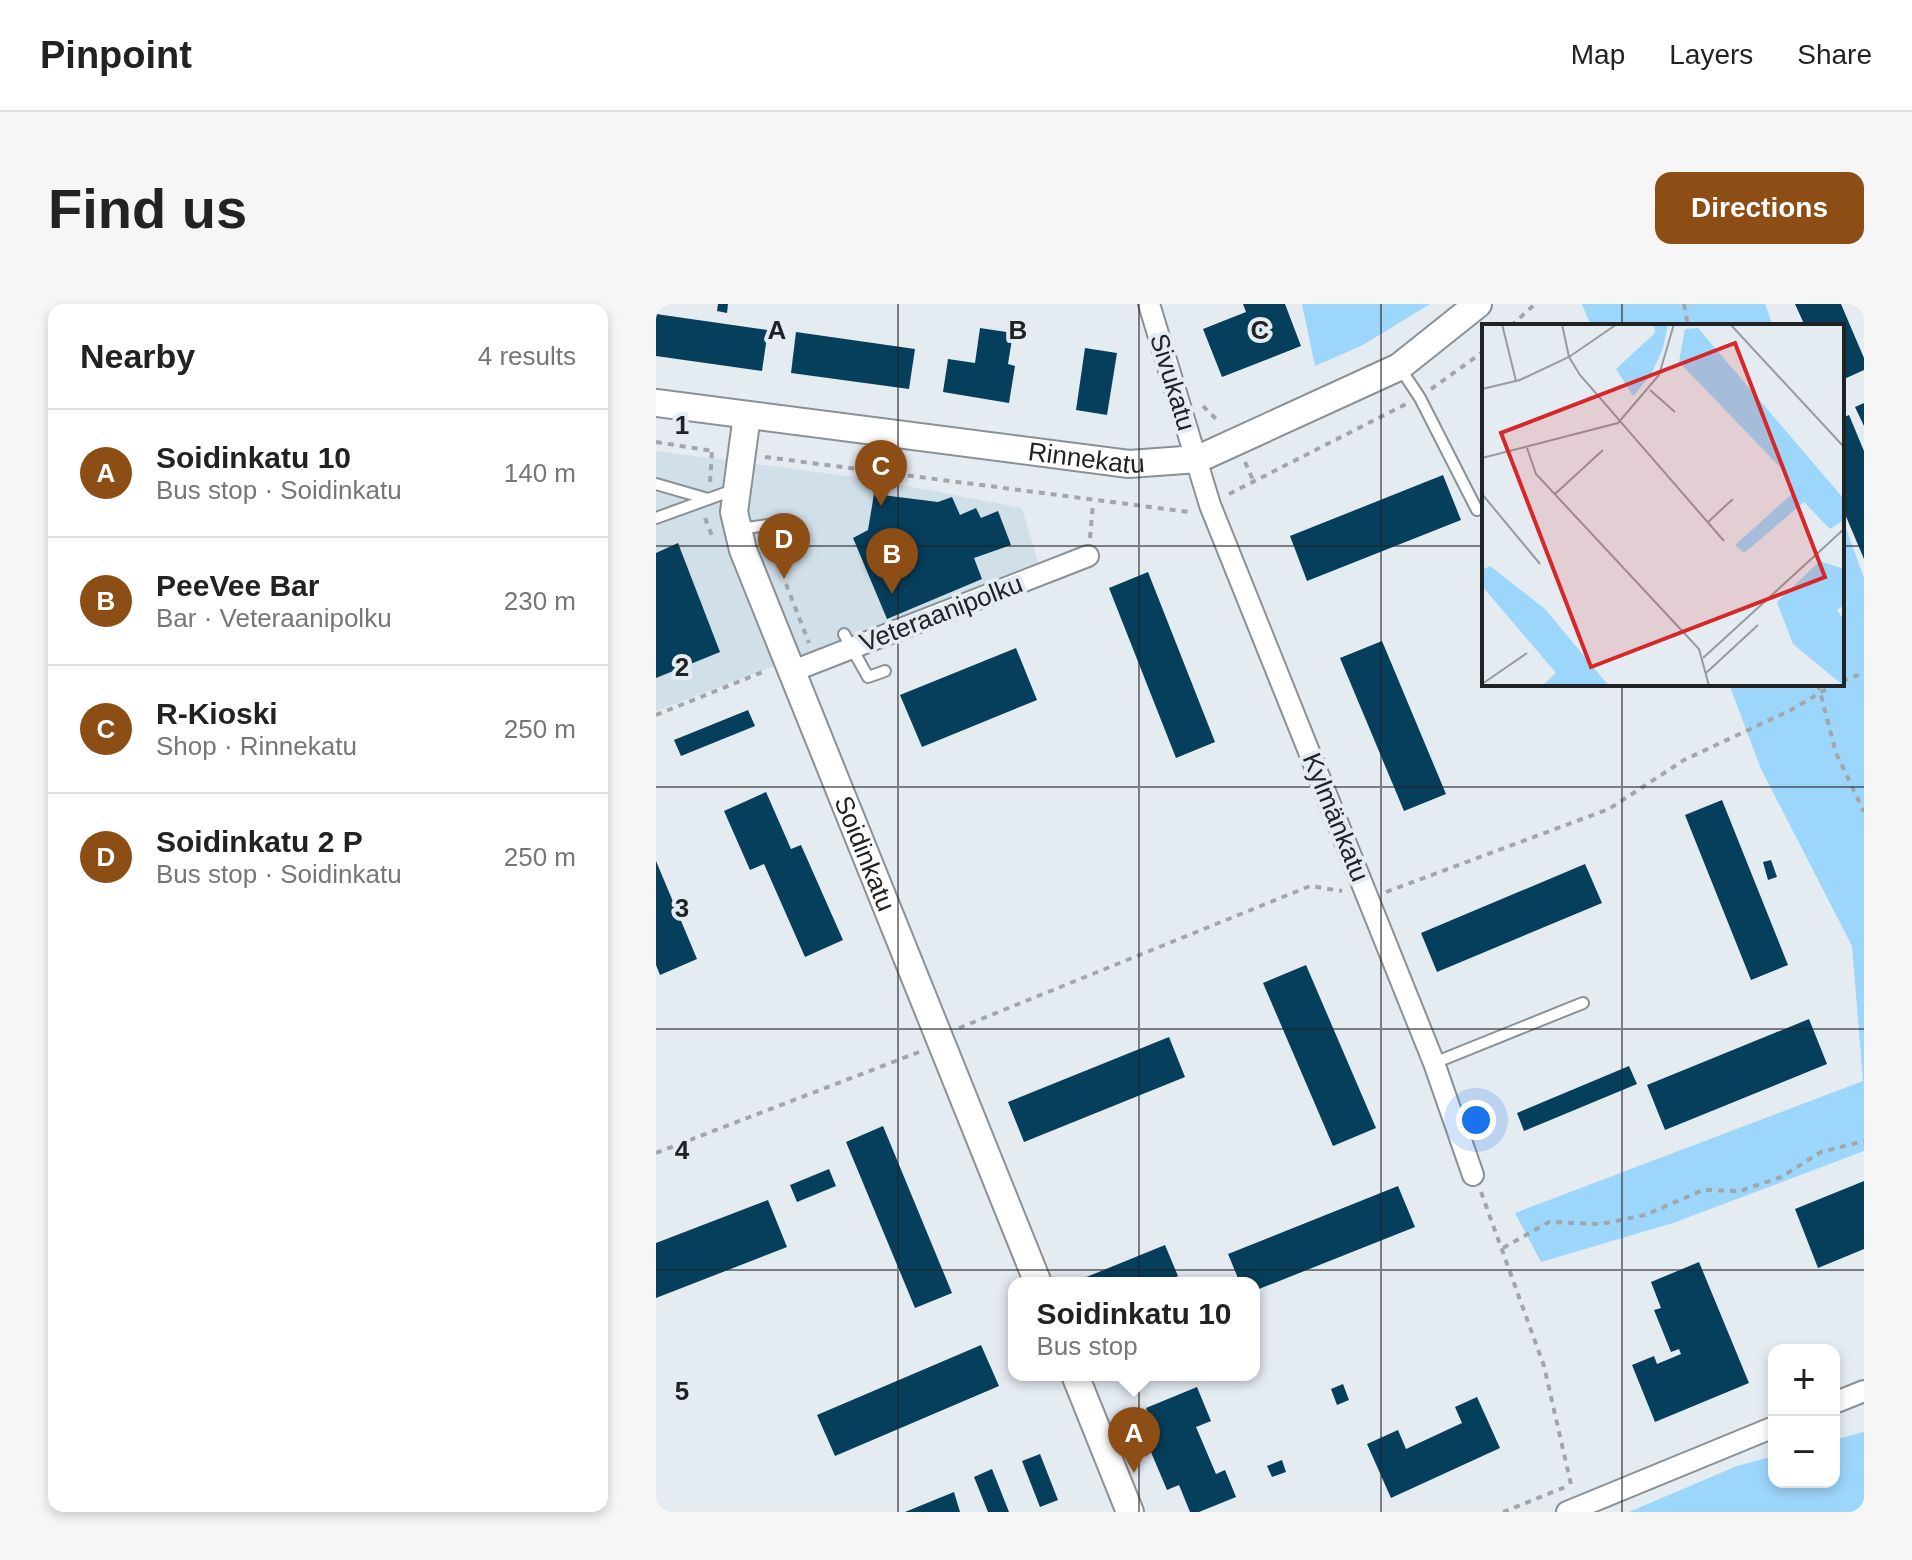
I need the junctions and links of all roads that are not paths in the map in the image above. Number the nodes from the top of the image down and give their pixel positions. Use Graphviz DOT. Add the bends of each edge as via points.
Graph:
graph roads {
  1 [pos="1149,304"];
  2 [pos="1478,304"];
  3 [pos="1399,367"];
  4 [pos="656,403"];
  5 [pos="747,415"];
  6 [pos="1198,459"];
  7 [pos="656,484"];
  8 [pos="738,488"];
  9 [pos="708,499"];
  10 [pos="1477,510"];
  11 [pos="656,518"];
  12 [pos="774,524"];
  13 [pos="737,530"];
  14 [pos="1088,556"];
  15 [pos="849,641"];
  16 [pos="780,670"];
  17 [pos="885,671"];
  18 [pos="1583,1003"];
  19 [pos="1434,1063"];
  20 [pos="1473,1175"];
  21 [pos="1035,1277"];
  22 [pos="1077,1381"];
  23 [pos="1864,1391"];
  24 [pos="1840,1401"];
  25 [pos="1768,1429"];
  26 [pos="1572,1510"];
  27 [pos="1130,1512"];
  1 -- 6 [label="street, Sivukatu"];
  2 -- 3 [label="street, Rinnekatu"];
  3 -- 6 [label="street, Rinnekatu"];
  3 -- 10 [label="lane"];
  4 -- 5 [label="street, Rinnekatu"];
  5 -- 6 [label="street, Rinnekatu" via="1129,464"];
  5 -- 8 [label="street, Soidinkatu"];
  6 -- 19 [label="street, Kylmänkatu" via="1210,505"];
  7 -- 9 [label="lane"];
  8 -- 9 [label="lane"];
  8 -- 13 [label="street, Soidinkatu"];
  9 -- 11 [label="lane"];
  12 -- 13 [label="lane"];
  13 -- 16 [label="street, Soidinkatu"];
  14 -- 15 [label="street, Veteraanipolku"];
  15 -- 16 [label="street, Veteraanipolku"];
  15 -- 17 [label="lane" via="868,677"];
  16 -- 21 [label="street, Soidinkatu"];
  18 -- 19 [label="lane"];
  19 -- 20 [label="street, Kylmänkatu"];
  22 -- 27 [label="street"];
  23 -- 24 [label="street"];
  25 -- 26 [label="street"];
}
